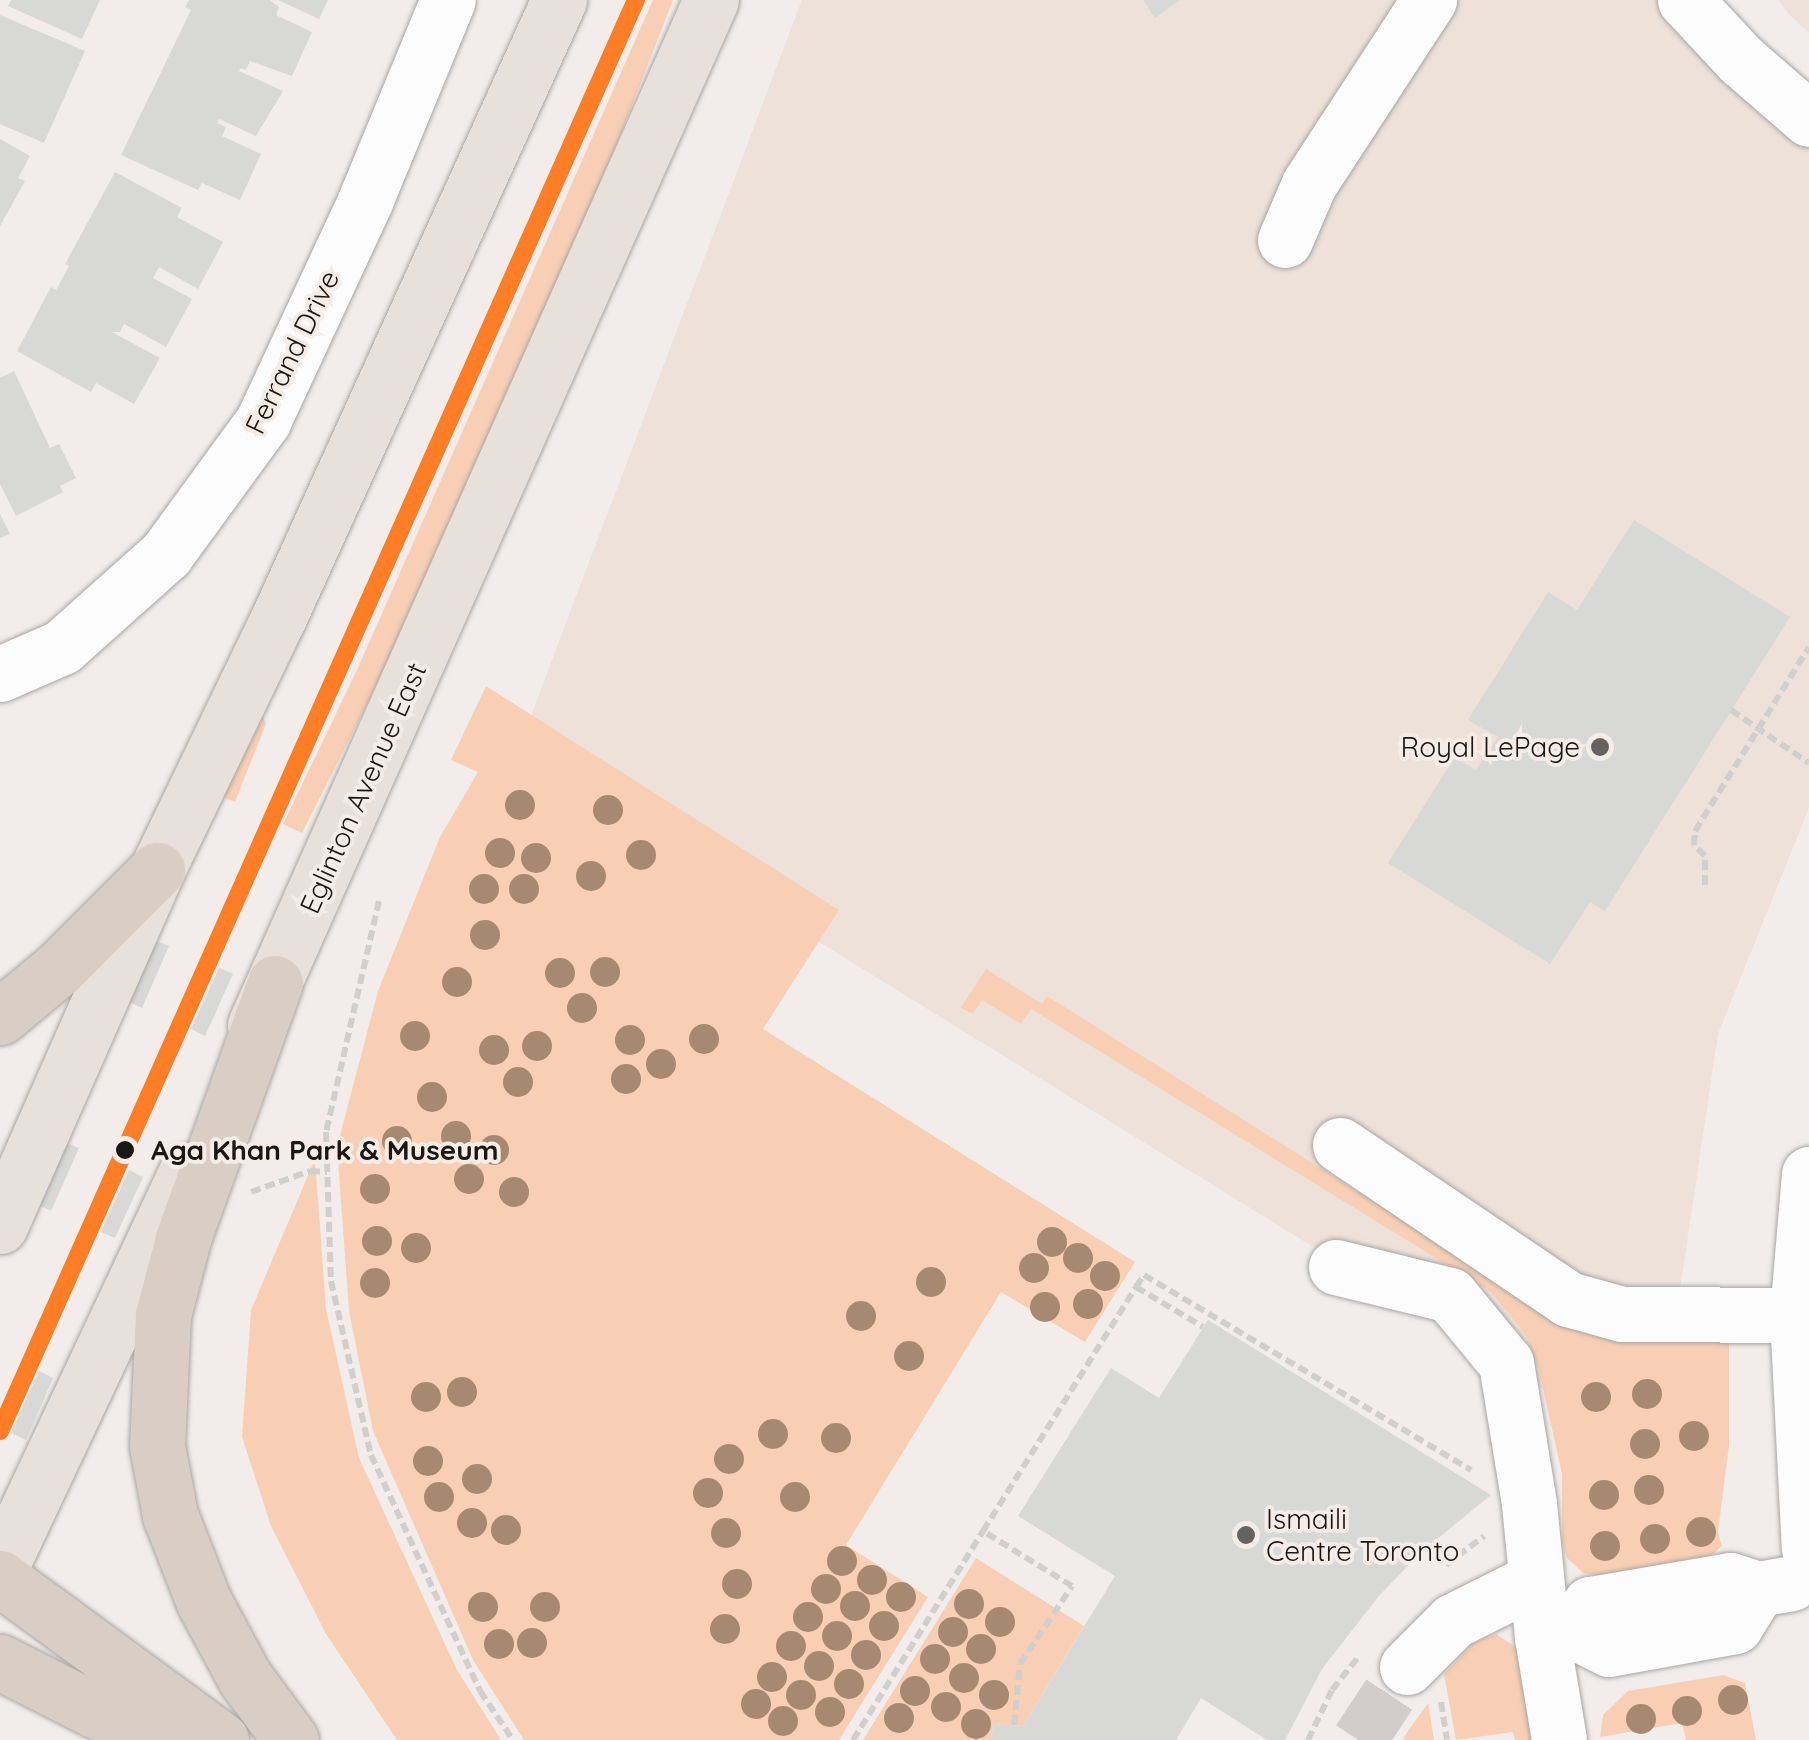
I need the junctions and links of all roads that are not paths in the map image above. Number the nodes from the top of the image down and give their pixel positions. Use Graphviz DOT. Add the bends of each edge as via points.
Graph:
graph roads {
  1 [pos="448,0"];
  2 [pos="559,0"];
  3 [pos="711,0"];
  4 [pos="1429,0"];
  5 [pos="1686,0"];
  6 [pos="1809,118"];
  7 [pos="1284,240"];
  8 [pos="0,674"];
  9 [pos="157,870"];
  10 [pos="274,983"];
  11 [pos="0,1017"];
  12 [pos="1340,1145"];
  13 [pos="1809,1174"];
  14 [pos="0,1226"];
  15 [pos="1336,1267"];
  16 [pos="1797,1315"];
  17 [pos="1809,1548"];
  18 [pos="0,1568"];
  19 [pos="0,1578"];
  20 [pos="1534,1580"];
  21 [pos="1784,1584"];
  22 [pos="1557,1634"];
  23 [pos="0,1662"];
  24 [pos="1406,1667"];
  25 [pos="152,1740"];
  26 [pos="220,1740"];
  27 [pos="291,1740"];
  28 [pos="1558,1740"];
  1 -- 8 [label="street, Ferrand Drive" via="263,421 166,554 62,647"];
  2 -- 9 [label="main road"];
  3 -- 10 [label="main road, Eglinton Avenue East"];
  4 -- 7 [label="street" via="1309,184"];
  5 -- 6 [label="street" via="1741,60"];
  9 -- 11 [label="highway"];
  9 -- 14 [label="main road"];
  10 -- 18 [label="main road, Eglinton Avenue East"];
  10 -- 27 [label="highway" via="183,1239 163,1315 157,1446 170,1514 204,1602 245,1678"];
  12 -- 16 [label="street" via="1568,1299 1622,1314"];
  13 -- 16 [label="street"];
  15 -- 20 [label="street" via="1450,1295 1506,1363"];
  16 -- 17 [label="street"];
  19 -- 26 [label="highway"];
  20 -- 22 [label="street"];
  20 -- 24 [label="street" via="1453,1621"];
  21 -- 22 [label="street" via="1735,1626 1608,1649"];
  22 -- 28 [label="street"];
  23 -- 25 [label="highway"];
}
